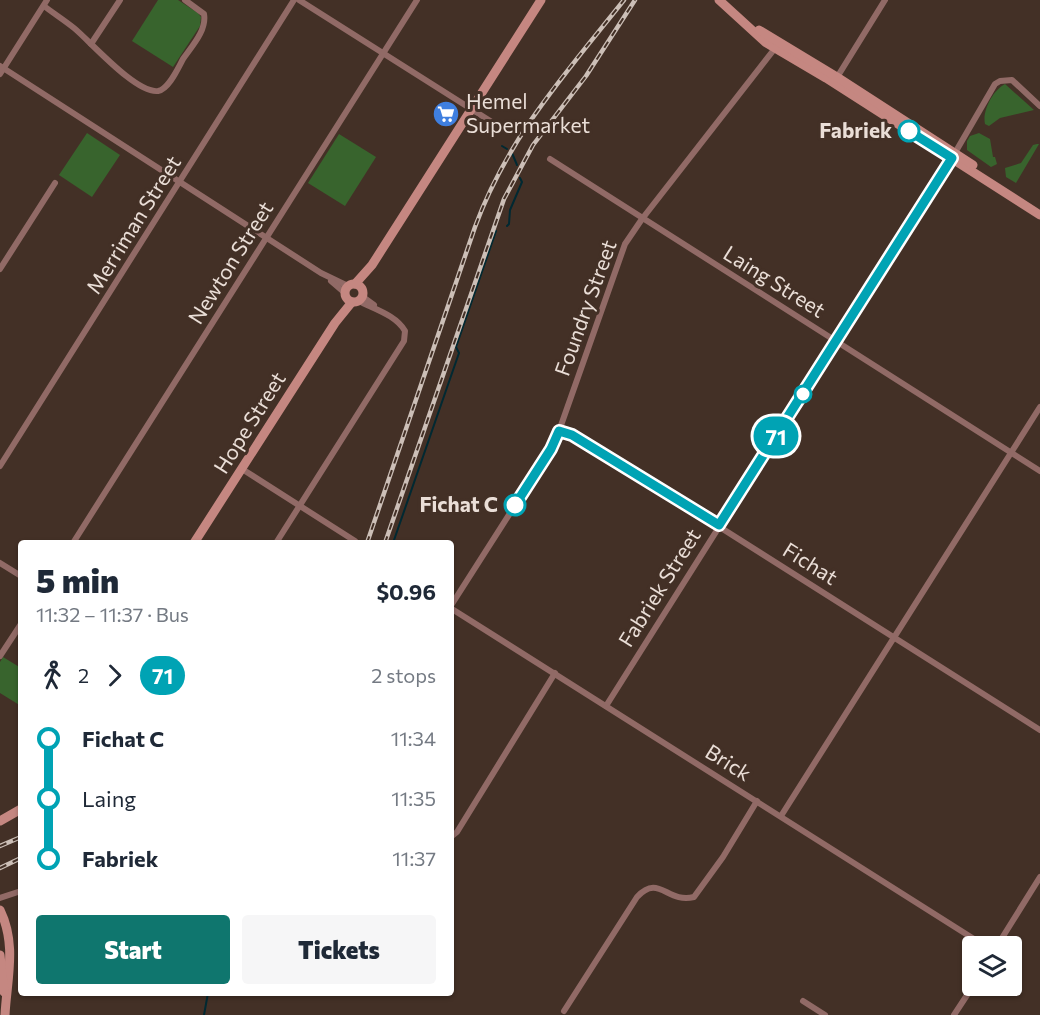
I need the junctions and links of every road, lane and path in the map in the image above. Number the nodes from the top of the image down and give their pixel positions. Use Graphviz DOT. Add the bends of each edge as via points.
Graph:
graph roads {
  1 [pos="120,0"];
  2 [pos="185,0"];
  3 [pos="294,0"];
  4 [pos="299,0"];
  5 [pos="417,0"];
  6 [pos="541,0"];
  7 [pos="719,0"];
  8 [pos="885,0"];
  9 [pos="45,3"];
  10 [pos="91,44"];
  11 [pos="778,45"];
  12 [pos="383,54"];
  13 [pos="1,69"];
  14 [pos="835,80"];
  15 [pos="1040,106"];
  16 [pos="471,110"];
  17 [pos="506,131"];
  18 [pos="953,156"];
  19 [pos="550,159"];
  20 [pos="55,183"];
  21 [pos="180,183"];
  22 [pos="1040,208"];
  23 [pos="1040,215"];
  24 [pos="642,219"];
  25 [pos="266,238"];
  26 [pos="0,269"];
  27 [pos="354,294"];
  28 [pos="836,341"];
  29 [pos="1040,407"];
  30 [pos="559,431"];
  31 [pos="1011,452"];
  32 [pos="0,466"];
  33 [pos="242,469"];
  34 [pos="1040,471"];
  35 [pos="300,505"];
  36 [pos="719,525"];
  37 [pos="75,540"];
  38 [pos="196,540"];
  39 [pos="278,540"];
  40 [pos="353,540"];
  41 [pos="0,563"];
  42 [pos="18,574"];
  43 [pos="454,601"];
  44 [pos="454,610"];
  45 [pos="18,629"];
  46 [pos="894,637"];
  47 [pos="0,656"];
  48 [pos="555,673"];
  49 [pos="606,706"];
  50 [pos="1040,730"];
  51 [pos="757,801"];
  52 [pos="18,811"];
  53 [pos="781,816"];
  54 [pos="0,821"];
  55 [pos="454,835"];
  56 [pos="1040,877"];
  57 [pos="18,892"];
  58 [pos="0,898"];
  59 [pos="0,910"];
  60 [pos="969,936"];
  61 [pos="1003,936"];
  62 [pos="0,955"];
  63 [pos="966,996"];
  64 [pos="5,1001"];
  65 [pos="803,1001"];
  66 [pos="564,1011"];
  67 [pos="4,1015"];
  68 [pos="825,1015"];
  69 [pos="954,1015"];
  1 -- 10 [label="street"];
  2 -- 10 [label="street" via="204,14 203,27 162,89 152,90 136,82"];
  3 -- 21 [label="street, Merriman Street"];
  4 -- 12 [label="street"];
  5 -- 12 [label="street, Newton Street"];
  6 -- 16 [label="street, Hope Street"];
  7 -- 11 [label="street"];
  8 -- 14 [label="street"];
  9 -- 10 [label="street"];
  9 -- 13 [label="street"];
  11 -- 14 [label="street"];
  11 -- 24 [label="street, Foundry Street"];
  12 -- 16 [label="street"];
  12 -- 25 [label="street, Newton Street"];
  13 -- 21 [label="street"];
  14 -- 18 [label="street"];
  15 -- 18 [label="street, Fabriek Street" via="1012,80 1000,81"];
  16 -- 17 [label="street"];
  16 -- 27 [label="street, Hope Street"];
  18 -- 22 [label="street"];
  18 -- 23 [label="street"];
  18 -- 28 [label="street, Fabriek Street"];
  19 -- 24 [label="street, Laing Street"];
  20 -- 26 [label="street"];
  21 -- 25 [label="street"];
  21 -- 32 [label="street, Merriman Street"];
  24 -- 28 [label="street, Laing Street"];
  24 -- 30 [label="street, Foundry Street" via="625,244"];
  25 -- 27 [label="street"];
  25 -- 37 [label="street, Newton Street"];
  27 -- 33 [label="street, Hope Street"];
  27 -- 35 [label="street" via="397,321 405,331 404,341"];
  28 -- 31 [label="street, Laing Street"];
  28 -- 36 [label="street, Fabriek Street"];
  29 -- 31 [label="street"];
  30 -- 36 [label="street, Fichat" via="572,435"];
  30 -- 43 [label="street, Foundry Street" via="541,466"];
  31 -- 34 [label="street, Laing Street"];
  31 -- 46 [label="street"];
  33 -- 35 [label="street"];
  33 -- 38 [label="street, Hope Street"];
  35 -- 39 [label="street"];
  35 -- 40 [label="street"];
  36 -- 46 [label="street, Fichat"];
  36 -- 49 [label="street, Fabriek Street"];
  41 -- 42 [label="street"];
  44 -- 48 [label="street, Brick"];
  45 -- 47 [label="street"];
  46 -- 50 [label="street, Fichat"];
  46 -- 53 [label="street"];
  48 -- 49 [label="street, Brick"];
  48 -- 55 [label="street"];
  49 -- 51 [label="street, Brick"];
  51 -- 53 [label="street, Brick"];
  51 -- 66 [label="street" via="694,897 681,899 658,888 642,891"];
  52 -- 54 [label="street"];
  53 -- 60 [label="street, Brick"];
  56 -- 61 [label="street"];
  57 -- 58 [label="street"];
  59 -- 64 [label="street" via="11,951"];
  62 -- 64 [label="street"];
  63 -- 69 [label="street"];
  64 -- 67 [label="street"];
  65 -- 68 [label="street"];
}
